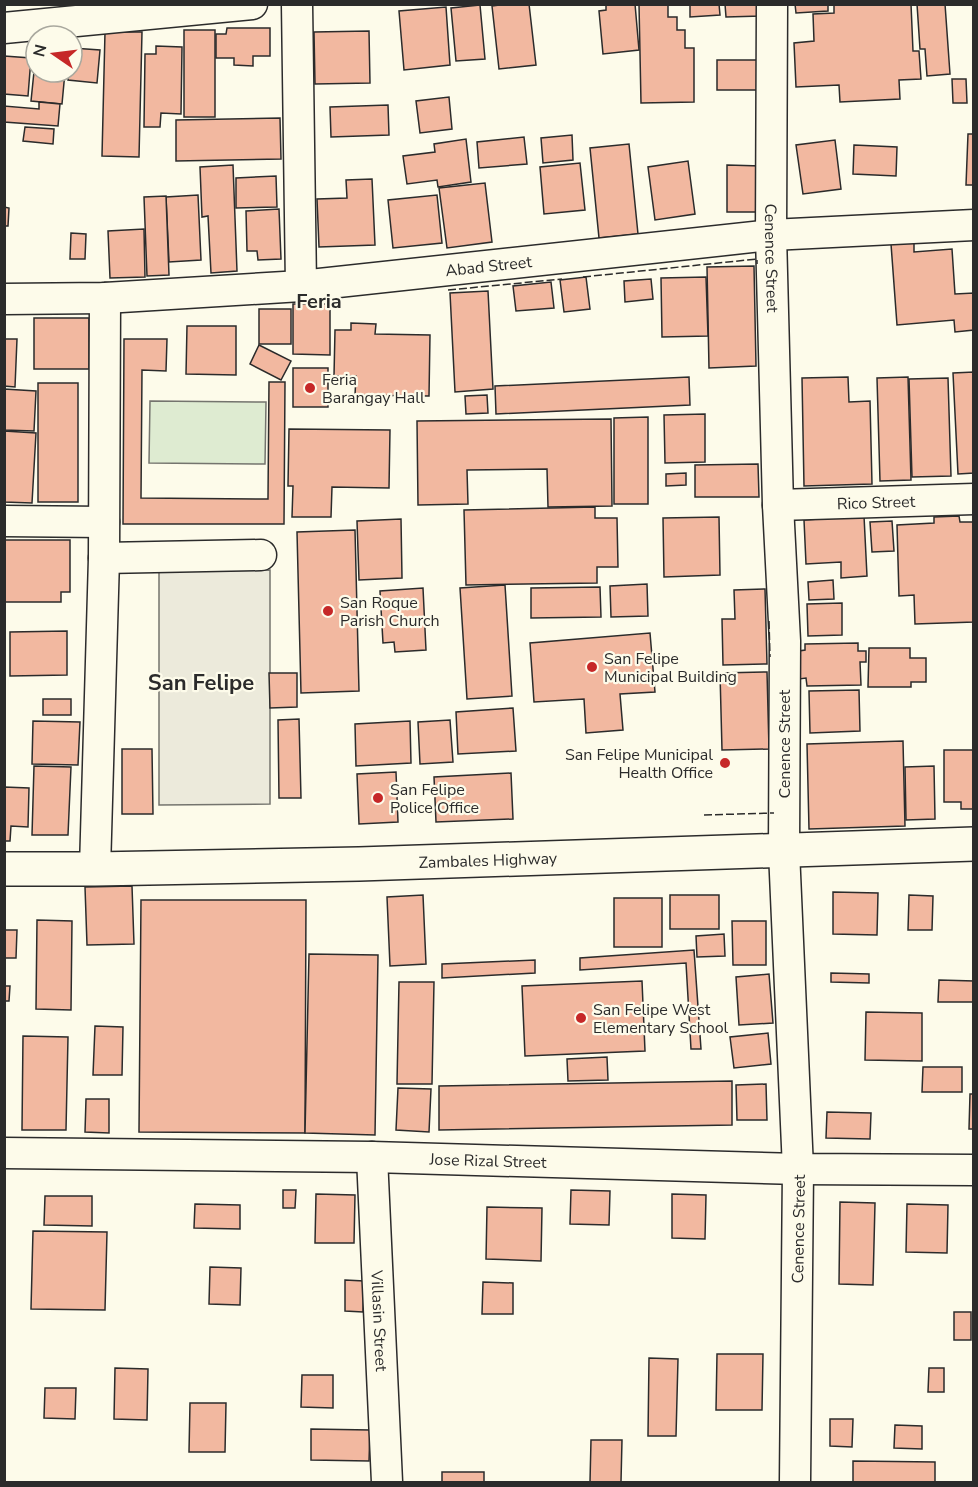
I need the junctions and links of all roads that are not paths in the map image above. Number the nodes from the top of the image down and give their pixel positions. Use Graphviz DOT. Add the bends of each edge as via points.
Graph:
graph roads {
  1 [pos="252,4"];
  2 [pos="297,4"];
  3 [pos="772,4"];
  4 [pos="4,28"];
  5 [pos="974,225"];
  6 [pos="771,235"];
  7 [pos="301,286"];
  8 [pos="105,298"];
  9 [pos="4,299"];
  10 [pos="974,499"];
  11 [pos="778,505"];
  12 [pos="4,521"];
  13 [pos="104,522"];
  14 [pos="261,555"];
  15 [pos="104,558"];
  16 [pos="974,843"];
  17 [pos="784,851"];
  18 [pos="4,869"];
  19 [pos="95,870"];
  20 [pos="4,1153"];
  21 [pos="372,1157"];
  22 [pos="798,1169"];
  23 [pos="974,1170"];
  24 [pos="387,1482"];
  25 [pos="795,1482"];
  1 -- 4 [label="street"];
  2 -- 7 [label="street"];
  3 -- 6 [label="street, Cenence Street"];
  5 -- 6 [label="street, Abad Street"];
  6 -- 7 [label="street, Abad Street"];
  6 -- 11 [label="street, Cenence Street"];
  7 -- 8 [label="street, Abad Street"];
  8 -- 9 [label="street, Abad Street"];
  8 -- 13 [label="street"];
  10 -- 11 [label="street, Rico Street"];
  11 -- 17 [label="street, Cenence Street" via="784,641"];
  12 -- 13 [label="street"];
  13 -- 15 [label="street"];
  14 -- 15 [label="street"];
  15 -- 19 [label="street"];
  16 -- 17 [label="main road, Zambales Highway"];
  17 -- 19 [label="main road, Zambales Highway"];
  17 -- 22 [label="street, Cenence Street"];
  18 -- 19 [label="main road, Zambales Highway"];
  20 -- 21 [label="street, Jose Rizal Street"];
  21 -- 22 [label="street, Jose Rizal Street"];
  21 -- 24 [label="street, Villasin Street"];
  22 -- 23 [label="street, Jose Rizal Street"];
  22 -- 25 [label="street, Cenence Street"];
}
